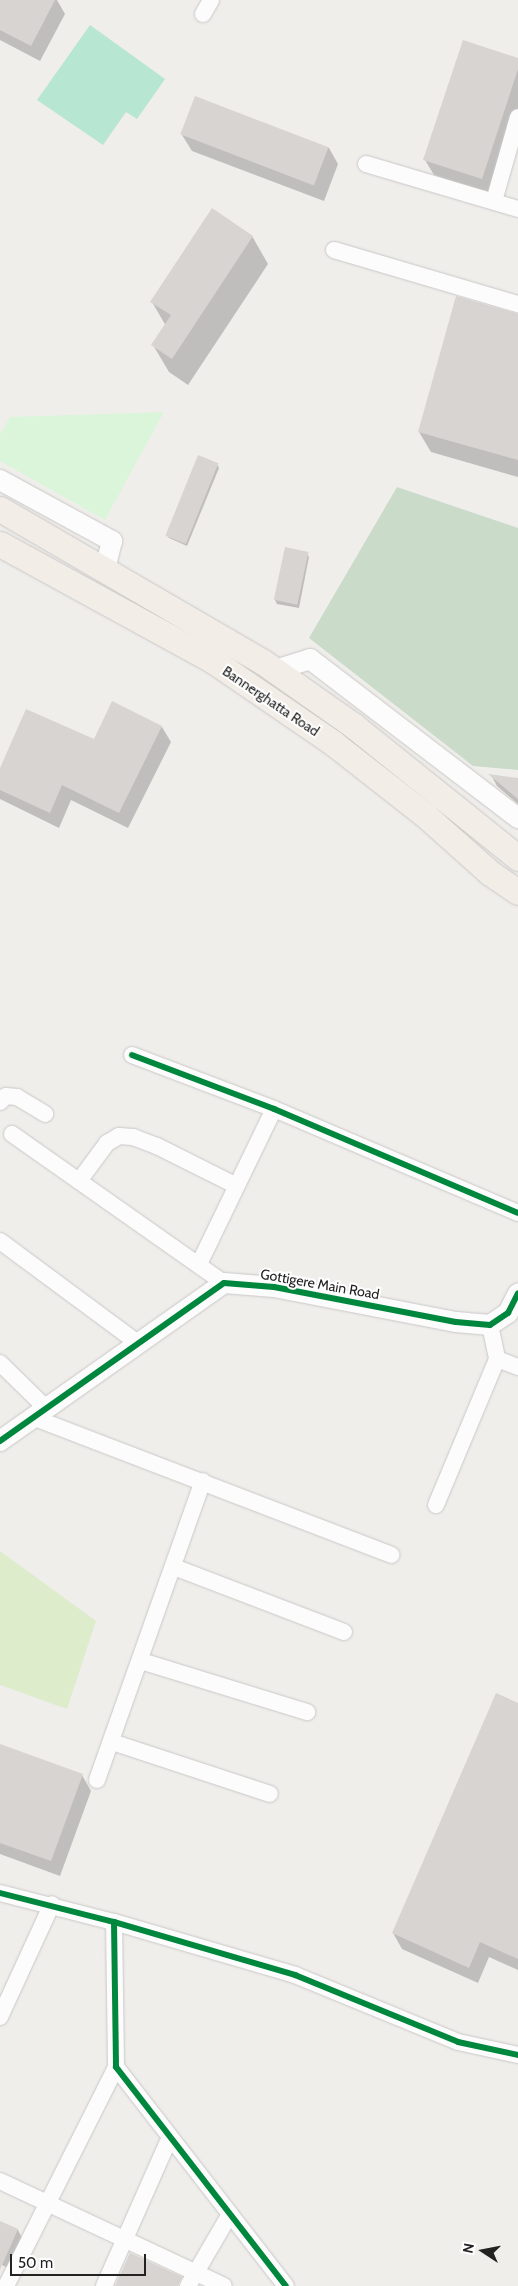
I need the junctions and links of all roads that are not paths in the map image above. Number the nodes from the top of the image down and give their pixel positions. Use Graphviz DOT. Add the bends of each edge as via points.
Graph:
graph roads {
  1 [pos="518,117"];
  2 [pos="366,164"];
  3 [pos="494,201"];
  4 [pos="518,209"];
  5 [pos="334,250"];
  6 [pos="518,304"];
  7 [pos="0,480"];
  8 [pos="0,509"];
  9 [pos="0,544"];
  10 [pos="105,570"];
  11 [pos="275,670"];
  12 [pos="518,818"];
  13 [pos="518,858"];
  14 [pos="518,892"];
  15 [pos="132,1055"];
  16 [pos="0,1102"];
  17 [pos="274,1109"];
  18 [pos="45,1114"];
  19 [pos="12,1134"];
  20 [pos="80,1181"];
  21 [pos="236,1186"];
  22 [pos="518,1212"];
  23 [pos="0,1241"];
  24 [pos="199,1264"];
  25 [pos="224,1283"];
  26 [pos="518,1293"];
  27 [pos="490,1325"];
  28 [pos="138,1343"];
  29 [pos="497,1358"];
  30 [pos="0,1363"];
  31 [pos="518,1367"];
  32 [pos="39,1412"];
  33 [pos="0,1441"];
  34 [pos="203,1481"];
  35 [pos="436,1505"];
  36 [pos="391,1555"];
  37 [pos="174,1567"];
  38 [pos="344,1632"];
  39 [pos="142,1661"];
  40 [pos="307,1712"];
  41 [pos="112,1742"];
  42 [pos="98,1780"];
  43 [pos="270,1794"];
  44 [pos="0,1893"];
  45 [pos="52,1904"];
  46 [pos="114,1922"];
  47 [pos="0,2017"];
  48 [pos="518,2055"];
  49 [pos="116,2067"];
  50 [pos="170,2137"];
  51 [pos="0,2181"];
  52 [pos="48,2203"];
  53 [pos="230,2214"];
  54 [pos="126,2240"];
  55 [pos="191,2279"];
  56 [pos="6,2286"];
  57 [pos="104,2286"];
  58 [pos="224,2286"];
  59 [pos="286,2286"];
  1 -- 3 [label="street"];
  2 -- 3 [label="street"];
  3 -- 4 [label="street"];
  5 -- 6 [label="street"];
  7 -- 10 [label="street" via="112,541"];
  8 -- 10 [label="main road"];
  9 -- 14 [label="main road, Bannerghatta Road" via="212,660 333,743 426,815 490,873"];
  10 -- 11 [label="main road"];
  11 -- 12 [label="street" via="310,659"];
  11 -- 13 [label="main road" via="362,731"];
  15 -- 17 [label="street"];
  16 -- 18 [label="street" via="6,1096 17,1097"];
  17 -- 21 [label="street"];
  17 -- 22 [label="street"];
  19 -- 20 [label="street"];
  20 -- 21 [label="street" via="107,1143 119,1136 133,1137 157,1146"];
  20 -- 24 [label="street"];
  21 -- 24 [label="street"];
  23 -- 28 [label="street"];
  24 -- 25 [label="street"];
  25 -- 27 [label="street, Gottigere Main Road" via="274,1287 456,1322"];
  25 -- 28 [label="street"];
  26 -- 27 [label="street" via="508,1313"];
  27 -- 29 [label="street"];
  28 -- 32 [label="street"];
  29 -- 31 [label="street"];
  29 -- 35 [label="street"];
  30 -- 32 [label="street"];
  32 -- 33 [label="street"];
  32 -- 34 [label="street"];
  34 -- 36 [label="street"];
  34 -- 37 [label="street"];
  37 -- 38 [label="street"];
  37 -- 39 [label="street"];
  39 -- 40 [label="street"];
  39 -- 41 [label="street"];
  41 -- 42 [label="street"];
  41 -- 43 [label="street"];
  44 -- 45 [label="street"];
  45 -- 46 [label="street"];
  45 -- 47 [label="street"];
  46 -- 48 [label="street" via="296,1976 458,2042"];
  46 -- 49 [label="street"];
  49 -- 50 [label="street"];
  49 -- 52 [label="street"];
  50 -- 53 [label="street"];
  50 -- 54 [label="street"];
  51 -- 52 [label="street"];
  52 -- 54 [label="street"];
  52 -- 56 [label="street"];
  53 -- 55 [label="street"];
  53 -- 59 [label="street"];
  54 -- 55 [label="street"];
  54 -- 57 [label="street"];
  55 -- 58 [label="street"];
}
